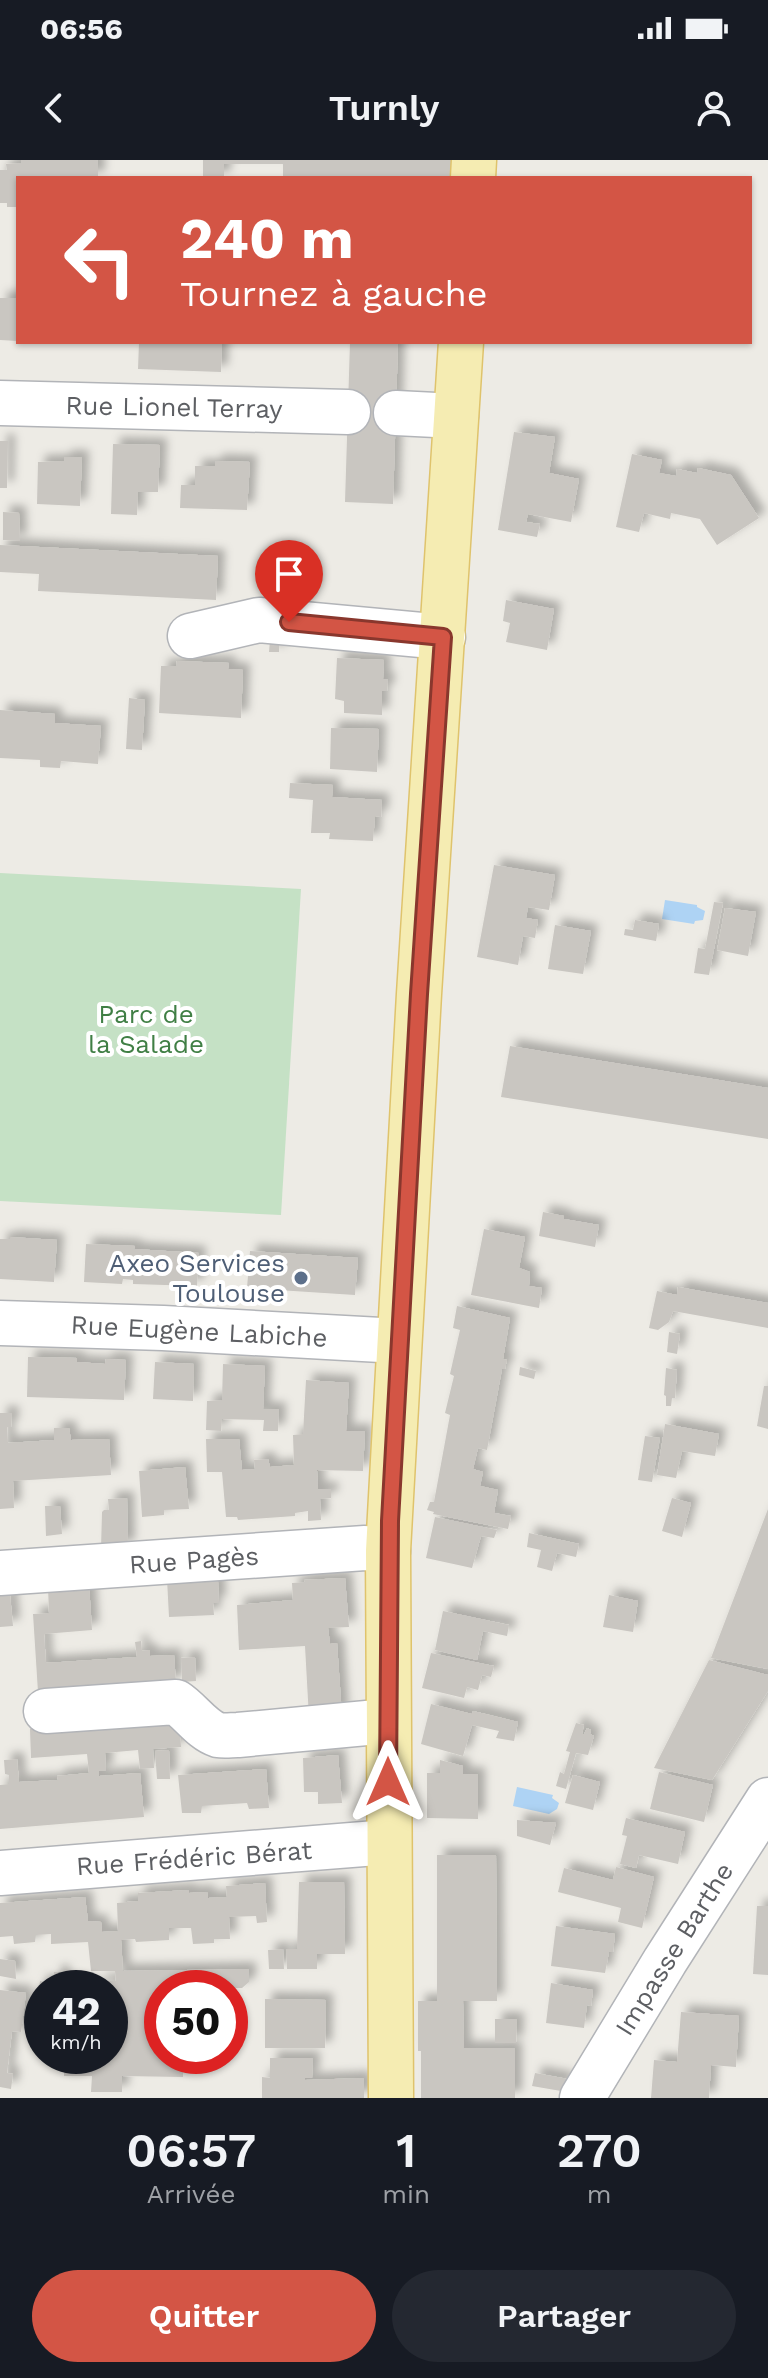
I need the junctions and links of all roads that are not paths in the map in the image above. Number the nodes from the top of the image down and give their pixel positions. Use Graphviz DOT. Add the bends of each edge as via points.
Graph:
graph roads {
  1 [pos="461,344"];
  2 [pos="0,403"];
  3 [pos="348,412"];
  4 [pos="396,413"];
  5 [pos="456,416"];
  6 [pos="190,636"];
  7 [pos="443,637"];
  8 [pos="0,1323"];
  9 [pos="399,1341"];
  10 [pos="388,1551"];
  11 [pos="0,1573"];
  12 [pos="46,1711"];
  13 [pos="388,1721"];
  14 [pos="768,1800"];
  15 [pos="389,1842"];
  16 [pos="0,1873"];
  17 [pos="391,2098"];
  18 [pos="582,2098"];
  1 -- 5 [label="main road"];
  2 -- 3 [label="street, Rue Lionel Terray"];
  4 -- 5 [label="street"];
  5 -- 7 [label="main road"];
  6 -- 7 [label="street" via="259,620"];
  7 -- 9 [label="main road"];
  8 -- 9 [label="street, Rue Eugène Labiche"];
  9 -- 10 [label="main road"];
  10 -- 11 [label="street, Rue Pagès" via="365,1548"];
  10 -- 13 [label="main road"];
  12 -- 13 [label="street" via="176,1702 217,1735"];
  13 -- 15 [label="main road"];
  14 -- 18 [label="street, Impasse Barthe"];
  15 -- 16 [label="street, Rue Frédéric Bérat"];
  15 -- 17 [label="main road"];
}
